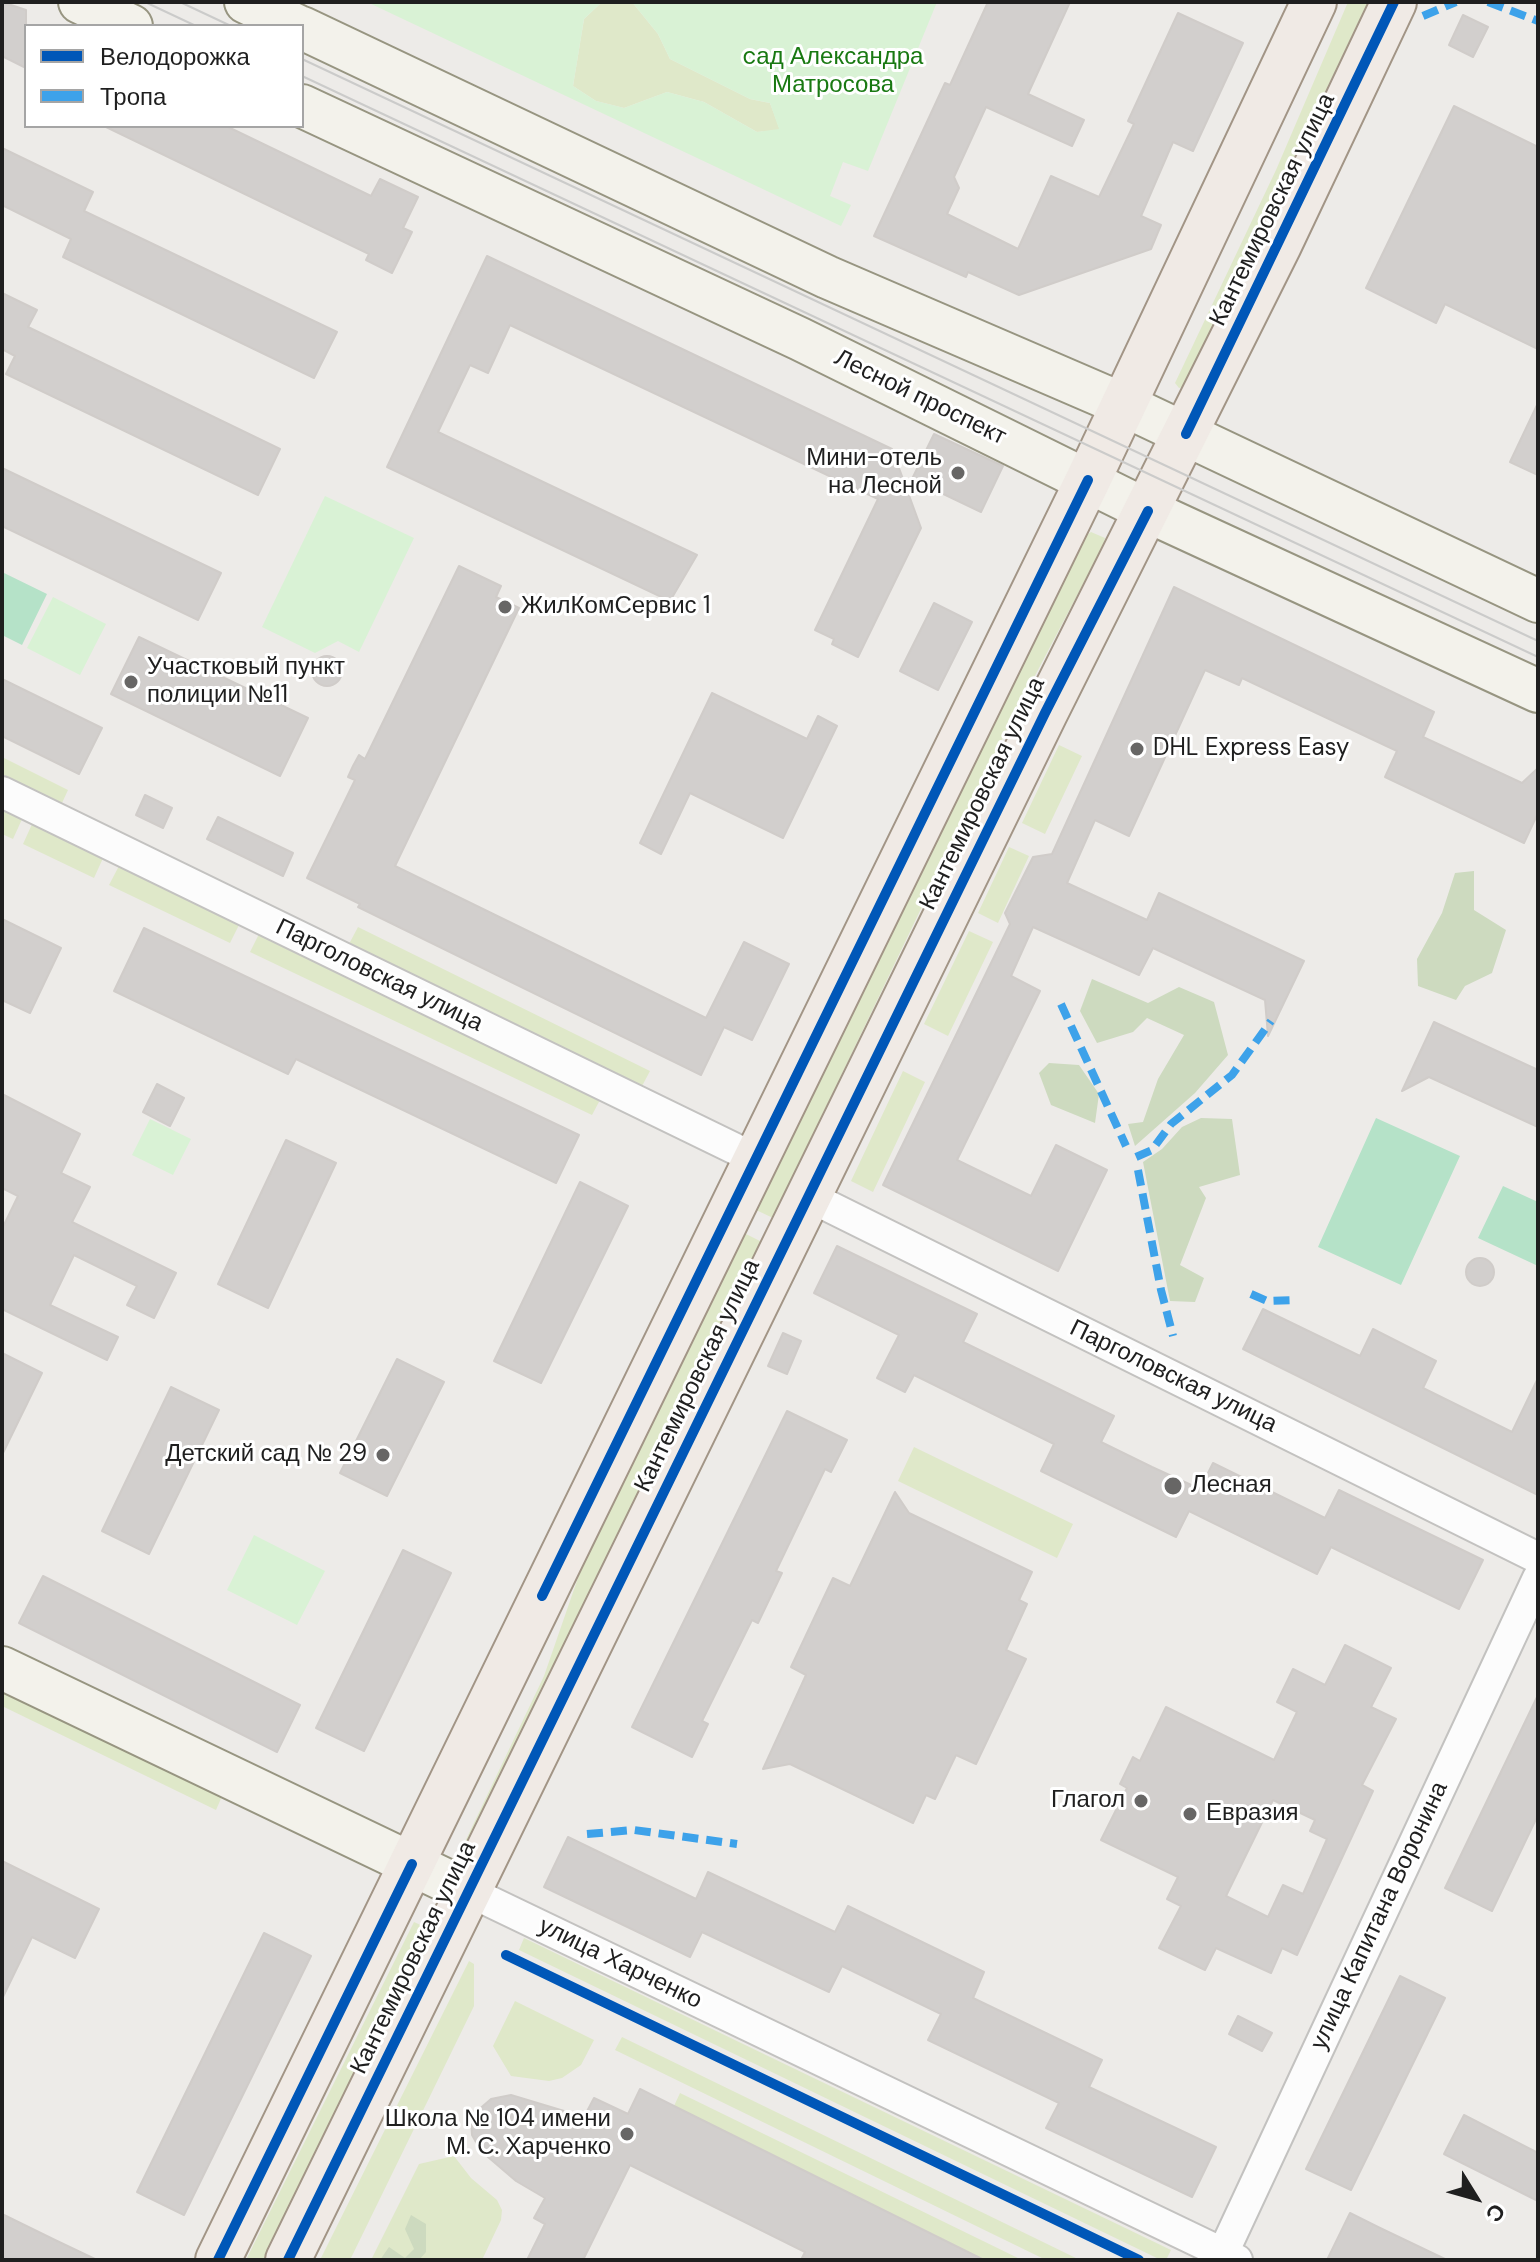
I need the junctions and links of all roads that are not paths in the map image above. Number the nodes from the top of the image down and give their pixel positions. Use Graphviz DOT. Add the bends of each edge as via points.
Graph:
graph roads {
  1 [pos="80,2"];
  2 [pos="246,2"];
  3 [pos="1314,2"];
  4 [pos="1394,2"];
  5 [pos="127,24"];
  6 [pos="294,24"];
  7 [pos="304,29"];
  8 [pos="304,107"];
  9 [pos="1124,405"];
  10 [pos="1186,434"];
  11 [pos="1088,480"];
  12 [pos="1148,511"];
  13 [pos="1538,601"];
  14 [pos="1538,691"];
  15 [pos="2,792"];
  16 [pos="756,1159"];
  17 [pos="808,1196"];
  18 [pos="1538,1558"];
  19 [pos="1538,1578"];
  20 [pos="2,1668"];
  21 [pos="412,1864"];
  22 [pos="468,1891"];
  23 [pos="1230,2257"];
  24 [pos="218,2260"];
  25 [pos="288,2260"];
  1 -- 5 [label="main road"];
  2 -- 6 [label="main road"];
  3 -- 9 [label="main road, Кантемировская улица"];
  4 -- 10 [label="main road, Кантемировская улица"];
  7 -- 9 [label="main road" via="827,277"];
  8 -- 11 [label="main road, Лесной проспект"];
  9 -- 10 [label="main road"];
  9 -- 11 [label="main road, Кантемировская улица"];
  10 -- 12 [label="main road, Кантемировская улица"];
  10 -- 13 [label="main road"];
  11 -- 12 [label="main road, Лесной проспект"];
  11 -- 16 [label="main road, Кантемировская улица"];
  12 -- 14 [label="main road, Лесной проспект"];
  12 -- 17 [label="main road, Кантемировская улица"];
  15 -- 16 [label="street, Парголовская улица"];
  16 -- 21 [label="main road, Кантемировская улица"];
  17 -- 18 [label="street, Парголовская улица"];
  17 -- 22 [label="main road, Кантемировская улица"];
  19 -- 23 [label="street, улица Капитана Воронина"];
  20 -- 21 [label="main road, улица Харченко"];
  21 -- 22 [label="main road, улица Харченко"];
  21 -- 24 [label="main road, Кантемировская улица"];
  22 -- 23 [label="street, улица Харченко"];
  22 -- 25 [label="main road, Кантемировская улица"];
}
